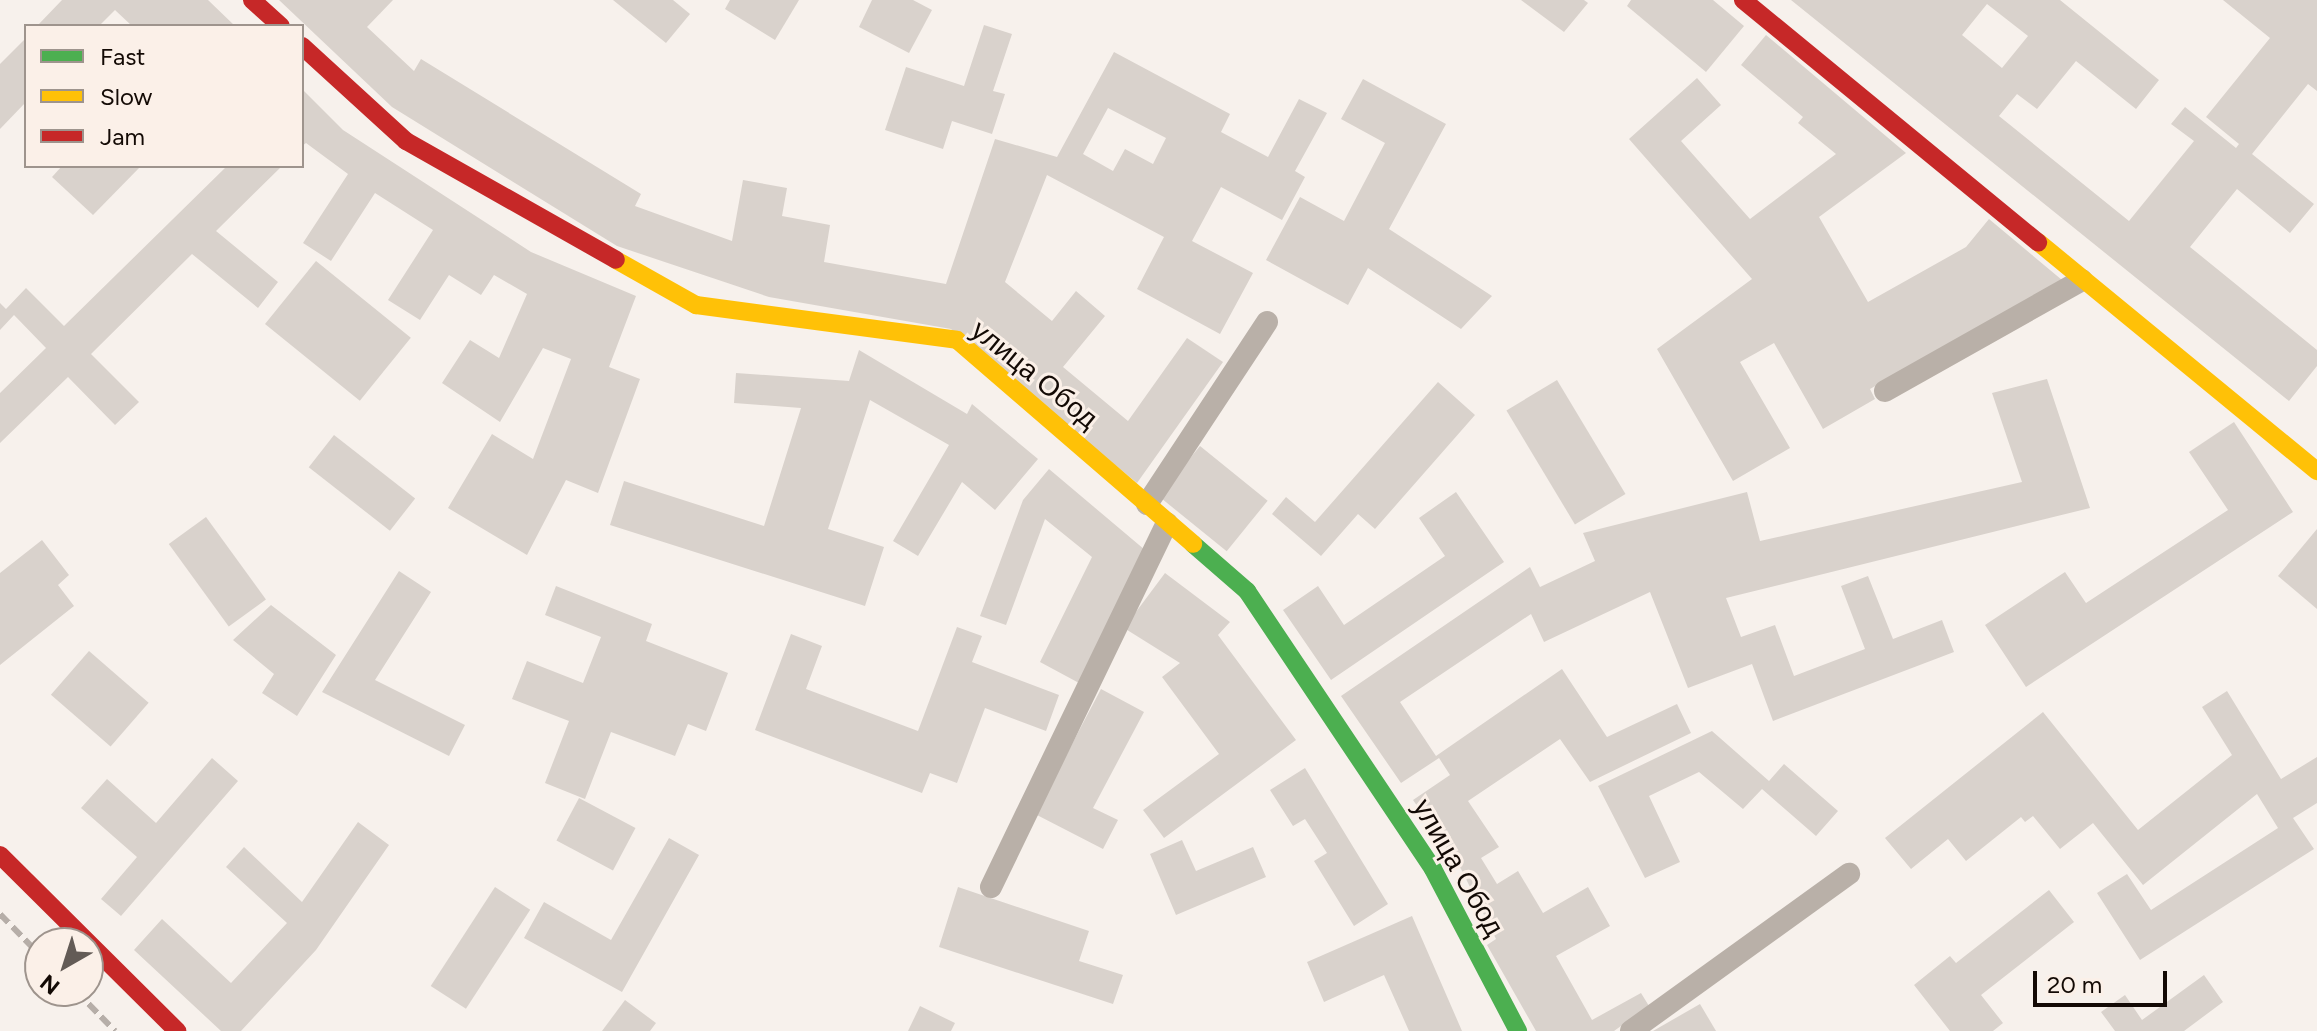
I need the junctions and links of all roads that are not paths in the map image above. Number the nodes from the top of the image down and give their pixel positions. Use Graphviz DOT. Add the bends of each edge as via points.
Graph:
graph roads {
  1 [pos="252,0"];
  2 [pos="1743,0"];
  3 [pos="279,24"];
  4 [pos="304,48"];
  5 [pos="2082,280"];
  6 [pos="1267,322"];
  7 [pos="1885,391"];
  8 [pos="2315,464"];
  9 [pos="1147,504"];
  10 [pos="1167,523"];
  11 [pos="0,855"];
  12 [pos="1849,874"];
  13 [pos="991,887"];
  14 [pos="177,1031"];
  15 [pos="1518,1031"];
  16 [pos="1631,1031"];
  1 -- 3 [label="street"];
  2 -- 5 [label="street"];
  4 -- 9 [label="street, улица Обод" via="406,141 696,305 957,340"];
  5 -- 7 [label="lane"];
  5 -- 8 [label="street"];
  6 -- 9 [label="lane"];
  9 -- 10 [label="street, улица Обод"];
  10 -- 13 [label="lane"];
  10 -- 15 [label="street, улица Обод" via="1247,591 1433,869"];
  11 -- 14 [label="street"];
  12 -- 16 [label="lane"];
}
